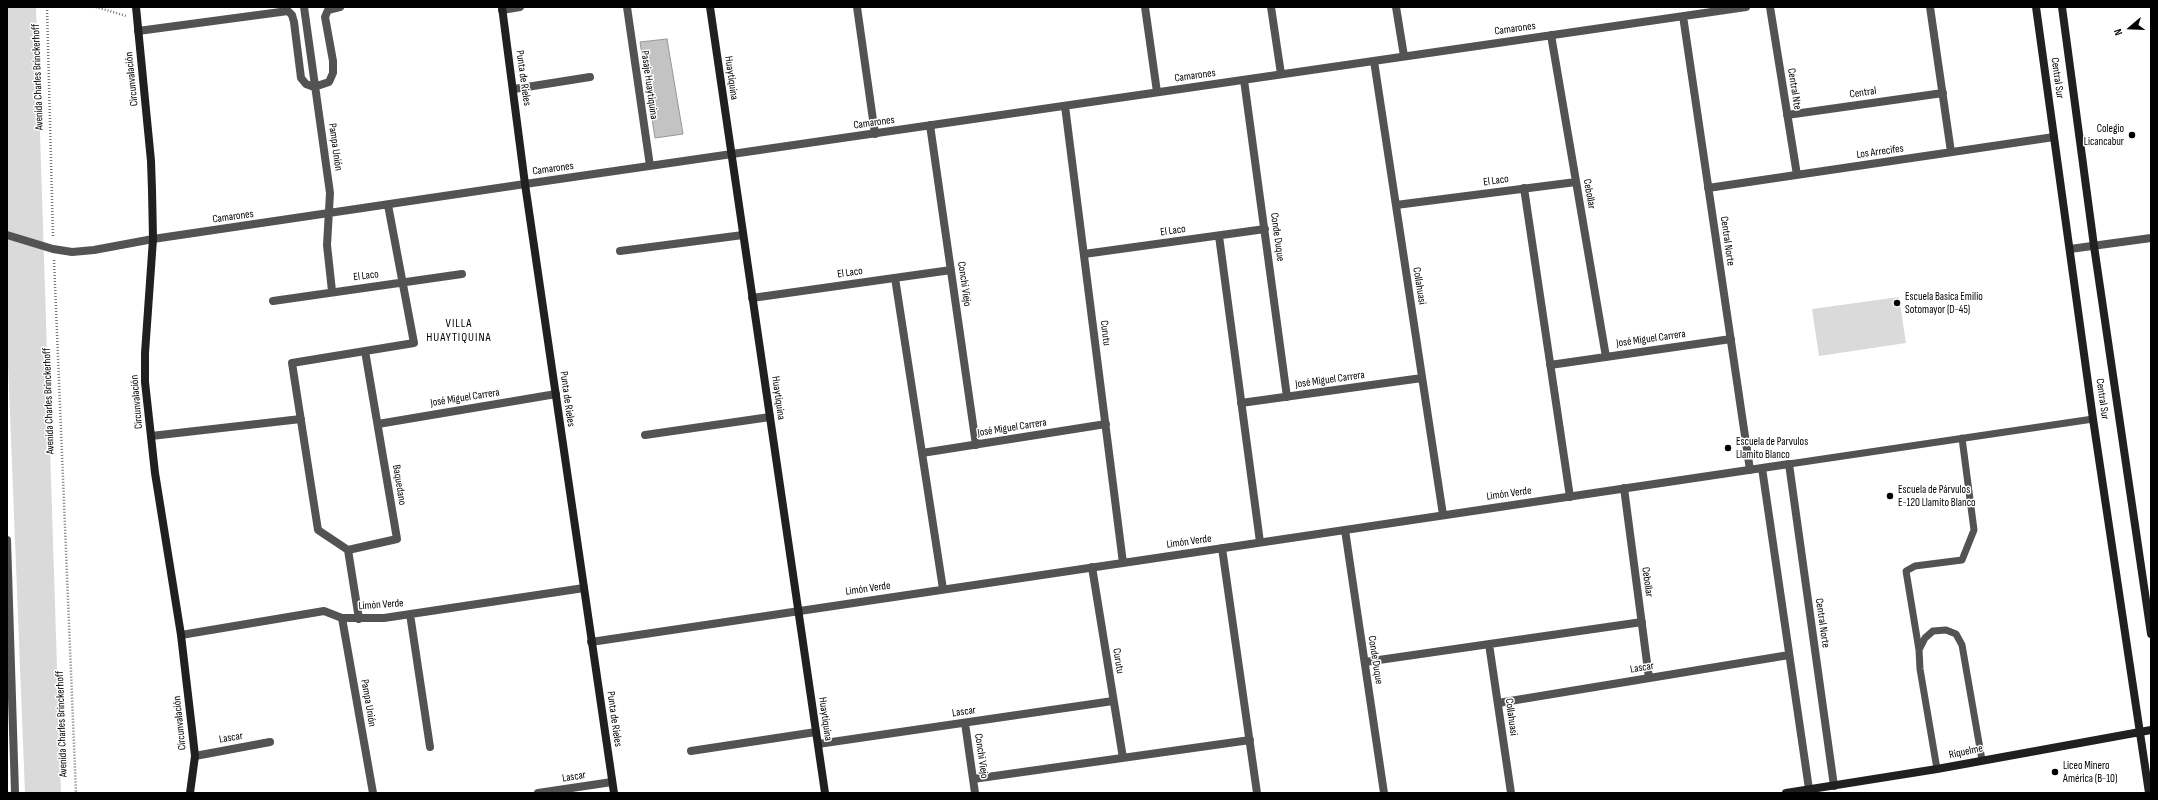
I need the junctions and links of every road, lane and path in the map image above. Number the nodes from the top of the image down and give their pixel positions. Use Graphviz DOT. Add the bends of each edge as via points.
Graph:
graph roads {
  1 [pos="47,7"];
  2 [pos="96,7"];
  3 [pos="304,7"];
  4 [pos="340,7"];
  5 [pos="520,7"];
  6 [pos="627,7"];
  7 [pos="710,7"];
  8 [pos="857,7"];
  9 [pos="1145,7"];
  10 [pos="1270,7"];
  11 [pos="1396,7"];
  12 [pos="1746,7"];
  13 [pos="1770,7"];
  14 [pos="1930,7"];
  15 [pos="2036,7"];
  16 [pos="2062,7"];
  17 [pos="1728,8"];
  18 [pos="502,9"];
  19 [pos="136,11"];
  20 [pos="1695,11"];
  21 [pos="1683,16"];
  22 [pos="138,31"];
  23 [pos="1551,35"];
  24 [pos="1404,56"];
  25 [pos="1374,61"];
  26 [pos="1281,74"];
  27 [pos="590,76"];
  28 [pos="1244,80"];
  29 [pos="314,87"];
  30 [pos="514,89"];
  31 [pos="1157,92"];
  32 [pos="1942,93"];
  33 [pos="1066,106"];
  34 [pos="1787,115"];
  35 [pos="930,125"];
  36 [pos="875,134"];
  37 [pos="2054,137"];
  38 [pos="1951,152"];
  39 [pos="731,154"];
  40 [pos="650,166"];
  41 [pos="1797,175"];
  42 [pos="1576,182"];
  43 [pos="525,184"];
  44 [pos="1524,188"];
  45 [pos="1708,188"];
  46 [pos="388,205"];
  47 [pos="1396,206"];
  48 [pos="329,214"];
  49 [pos="1264,230"];
  50 [pos="7,235"];
  51 [pos="743,235"];
  52 [pos="1219,236"];
  53 [pos="2151,238"];
  54 [pos="153,239"];
  55 [pos="2094,246"];
  56 [pos="53,249"];
  57 [pos="2070,249"];
  58 [pos="620,251"];
  59 [pos="1084,254"];
  60 [pos="951,270"];
  61 [pos="462,274"];
  62 [pos="895,278"];
  63 [pos="403,282"];
  64 [pos="332,291"];
  65 [pos="752,298"];
  66 [pos="273,301"];
  67 [pos="1731,339"];
  68 [pos="365,351"];
  69 [pos="1606,357"];
  70 [pos="1550,365"];
  71 [pos="1422,378"];
  72 [pos="556,394"];
  73 [pos="1287,397"];
  74 [pos="1241,403"];
  75 [pos="770,417"];
  76 [pos="2094,418"];
  77 [pos="301,419"];
  78 [pos="378,424"];
  79 [pos="1106,424"];
  80 [pos="645,435"];
  81 [pos="151,436"];
  82 [pos="1962,438"];
  83 [pos="976,445"];
  84 [pos="922,453"];
  85 [pos="1789,464"];
  86 [pos="1762,468"];
  87 [pos="1750,470"];
  88 [pos="1624,488"];
  89 [pos="1570,496"];
  90 [pos="1443,515"];
  91 [pos="1345,530"];
  92 [pos="7,540"];
  93 [pos="1260,542"];
  94 [pos="1222,548"];
  95 [pos="348,550"];
  96 [pos="1123,563"];
  97 [pos="1092,567"];
  98 [pos="584,588"];
  99 [pos="943,589"];
  100 [pos="8,597"];
  101 [pos="798,611"];
  102 [pos="410,614"];
  103 [pos="342,618"];
  104 [pos="359,619"];
  105 [pos="1642,622"];
  106 [pos="2151,634"];
  107 [pos="181,635"];
  108 [pos="591,642"];
  109 [pos="1489,644"];
  110 [pos="1919,650"];
  111 [pos="1789,655"];
  112 [pos="1365,662"];
  113 [pos="1649,678"];
  114 [pos="1114,701"];
  115 [pos="1498,703"];
  116 [pos="965,723"];
  117 [pos="2151,730"];
  118 [pos="2140,731"];
  119 [pos="816,732"];
  120 [pos="1250,740"];
  121 [pos="270,742"];
  122 [pos="818,744"];
  123 [pos="430,747"];
  124 [pos="691,751"];
  125 [pos="194,756"];
  126 [pos="1123,758"];
  127 [pos="1982,760"];
  128 [pos="1937,769"];
  129 [pos="973,779"];
  130 [pos="612,782"];
  131 [pos="1834,786"];
  132 [pos="1809,790"];
  133 [pos="1797,792"];
  134 [pos="15,793"];
  135 [pos="76,793"];
  136 [pos="190,793"];
  137 [pos="373,793"];
  138 [pos="538,793"];
  139 [pos="614,793"];
  140 [pos="825,793"];
  141 [pos="975,793"];
  142 [pos="1257,793"];
  143 [pos="1384,793"];
  144 [pos="1511,793"];
  145 [pos="1786,793"];
  146 [pos="2149,793"];
  1 -- 56 [label="path, Avenida Charles Brinckerhoff"];
  2 -- 19 [label="path" via="122,16"];
  3 -- 29 [label="street, Pampa Unión"];
  4 -- 29 [label="street" via="328,10 325,17 333,73 329,82"];
  5 -- 18 [label="street"];
  6 -- 40 [label="street, Pasaje Huaytiquina"];
  7 -- 39 [label="street, Huaytiquina"];
  8 -- 36 [label="street"];
  9 -- 31 [label="street"];
  10 -- 26 [label="street"];
  11 -- 24 [label="street"];
  12 -- 17 [label="street, Camarones"];
  13 -- 34 [label="street, Central Nte"];
  14 -- 32 [label="street"];
  15 -- 37 [label="street, Central Sur"];
  16 -- 55 [label="street, Central Sur"];
  17 -- 20 [label="street, Camarones"];
  18 -- 30 [label="street, Punta de Rieles"];
  19 -- 22 [label="street, Circunvalación"];
  20 -- 21 [label="street, Camarones"];
  21 -- 23 [label="street, Camarones"];
  21 -- 45 [label="street, Central Norte"];
  22 -- 29 [label="street" via="288,11 294,22 301,78 306,84"];
  22 -- 54 [label="street, Circunvalación" via="151,161"];
  23 -- 24 [label="street, Camarones"];
  23 -- 42 [label="street, Cebollar"];
  24 -- 25 [label="street, Camarones"];
  25 -- 26 [label="street, Camarones"];
  25 -- 47 [label="street, Collahuasi"];
  26 -- 28 [label="street, Camarones"];
  27 -- 30 [label="street"];
  28 -- 31 [label="street, Camarones"];
  28 -- 49 [label="street, Conde Duque"];
  29 -- 48 [label="street, Pampa Unión" via="330,193"];
  30 -- 43 [label="street, Punta de Rieles"];
  31 -- 33 [label="street, Camarones"];
  32 -- 34 [label="street, Central"];
  32 -- 38 [label="street"];
  33 -- 35 [label="street, Camarones"];
  33 -- 59 [label="street, Curutu"];
  34 -- 41 [label="street, Central Nte"];
  35 -- 36 [label="street, Camarones"];
  35 -- 60 [label="street, Conchi Viejo"];
  36 -- 39 [label="street, Camarones"];
  37 -- 38 [label="street, Los Arrecifes"];
  37 -- 57 [label="street, Central Sur"];
  38 -- 41 [label="street, Los Arrecifes"];
  39 -- 40 [label="street, Camarones"];
  39 -- 51 [label="street, Huaytiquina"];
  40 -- 43 [label="street, Camarones"];
  41 -- 45 [label="street, Los Arrecifes"];
  42 -- 44 [label="street, El Laco"];
  42 -- 69 [label="street, Cebollar"];
  43 -- 46 [label="street, Camarones"];
  43 -- 72 [label="street, Punta de Rieles"];
  44 -- 47 [label="street, El Laco"];
  44 -- 70 [label="street"];
  45 -- 67 [label="street, Central Norte"];
  46 -- 48 [label="street, Camarones"];
  46 -- 63 [label="street"];
  47 -- 71 [label="street, Collahuasi"];
  48 -- 54 [label="street, Camarones"];
  48 -- 64 [label="street, Pampa Unión" via="327,245"];
  49 -- 52 [label="street, El Laco"];
  49 -- 73 [label="street, Conde Duque"];
  50 -- 56 [label="street, Camarones"];
  51 -- 58 [label="street"];
  51 -- 65 [label="street, Huaytiquina"];
  52 -- 59 [label="street, El Laco"];
  52 -- 74 [label="street"];
  53 -- 55 [label="street"];
  54 -- 56 [label="street, Camarones" via="72,252"];
  54 -- 81 [label="street, Circunvalación" via="145,354"];
  55 -- 57 [label="street"];
  55 -- 106 [label="street, Central Sur"];
  56 -- 135 [label="path, Avenida Charles Brinckerhoff"];
  57 -- 76 [label="street, Central Sur"];
  59 -- 79 [label="street, Curutu"];
  60 -- 62 [label="street, El Laco"];
  60 -- 83 [label="street, Conchi Viejo"];
  61 -- 63 [label="street, El Laco"];
  62 -- 65 [label="street, El Laco"];
  62 -- 84 [label="street"];
  63 -- 64 [label="street, El Laco"];
  63 -- 68 [label="street" via="414,343"];
  64 -- 66 [label="street, El Laco"];
  65 -- 75 [label="street, Huaytiquina"];
  67 -- 69 [label="street, José Miguel Carrera"];
  67 -- 87 [label="street, Central Norte"];
  68 -- 77 [label="street" via="292,363"];
  68 -- 78 [label="street, Baquedano"];
  69 -- 70 [label="street, José Miguel Carrera"];
  70 -- 89 [label="street"];
  71 -- 73 [label="street, José Miguel Carrera"];
  71 -- 90 [label="street, Collahuasi"];
  72 -- 78 [label="street, José Miguel Carrera"];
  72 -- 98 [label="street, Punta de Rieles"];
  73 -- 74 [label="street, José Miguel Carrera"];
  74 -- 93 [label="street"];
  75 -- 80 [label="street"];
  75 -- 101 [label="street, Huaytiquina"];
  76 -- 82 [label="lane"];
  76 -- 118 [label="street, Central Sur"];
  77 -- 81 [label="street"];
  77 -- 95 [label="street" via="318,530"];
  78 -- 95 [label="street, Baquedano" via="397,539"];
  79 -- 83 [label="street, José Miguel Carrera"];
  79 -- 96 [label="street, Curutu"];
  81 -- 107 [label="street, Circunvalación" via="159,506"];
  82 -- 85 [label="lane"];
  82 -- 110 [label="lane" via="1974,530 1962,560 1915,566 1906,572"];
  83 -- 84 [label="street, José Miguel Carrera"];
  84 -- 99 [label="street"];
  85 -- 86 [label="street, Limón Verde"];
  85 -- 131 [label="street, Central Norte"];
  86 -- 87 [label="street, Limón Verde"];
  86 -- 111 [label="street"];
  87 -- 88 [label="street, Limón Verde"];
  88 -- 89 [label="street, Limón Verde"];
  88 -- 105 [label="street, Cebollar"];
  89 -- 90 [label="street, Limón Verde"];
  90 -- 91 [label="street, Limón Verde"];
  91 -- 93 [label="street, Limón Verde"];
  91 -- 112 [label="street, Conde Duque"];
  92 -- 100 [label="street"];
  93 -- 94 [label="street, Limón Verde"];
  94 -- 96 [label="street, Limón Verde"];
  94 -- 120 [label="street"];
  95 -- 104 [label="street"];
  96 -- 97 [label="street, Limón Verde"];
  97 -- 99 [label="street, Limón Verde"];
  97 -- 114 [label="street, Curutu"];
  98 -- 102 [label="street, Limón Verde"];
  98 -- 108 [label="street, Punta de Rieles"];
  99 -- 101 [label="street, Limón Verde"];
  100 -- 134 [label="street"];
  101 -- 108 [label="street, Limón Verde"];
  101 -- 119 [label="street, Huaytiquina"];
  102 -- 104 [label="street, Limón Verde"];
  102 -- 123 [label="street"];
  103 -- 104 [label="street, Limón Verde"];
  103 -- 107 [label="street, Limón Verde" via="324,611"];
  103 -- 137 [label="street, Pampa Unión"];
  105 -- 109 [label="street"];
  105 -- 113 [label="street, Cebollar"];
  107 -- 125 [label="street, Circunvalación"];
  108 -- 130 [label="street, Punta de Rieles"];
  109 -- 112 [label="street"];
  109 -- 115 [label="street, Collahuasi"];
  110 -- 127 [label="lane" via="1925,638 1933,631 1946,630 1956,634 1962,644"];
  110 -- 128 [label="lane"];
  111 -- 113 [label="street, Lascar"];
  111 -- 132 [label="street"];
  112 -- 143 [label="street, Conde Duque"];
  113 -- 115 [label="street, Lascar"];
  114 -- 116 [label="street, Lascar"];
  114 -- 126 [label="street, Curutu"];
  115 -- 144 [label="street, Collahuasi"];
  116 -- 122 [label="street, Lascar"];
  116 -- 129 [label="street, Conchi Viejo"];
  117 -- 118 [label="street, Riquelme"];
  118 -- 127 [label="street, Riquelme"];
  118 -- 146 [label="street, Central Sur"];
  119 -- 122 [label="street, Huaytiquina"];
  119 -- 124 [label="street"];
  120 -- 126 [label="street"];
  120 -- 142 [label="street"];
  121 -- 125 [label="street, Lascar"];
  122 -- 140 [label="street, Huaytiquina"];
  125 -- 136 [label="street, Circunvalación"];
  126 -- 129 [label="street"];
  127 -- 128 [label="street, Riquelme"];
  128 -- 131 [label="street, Riquelme"];
  129 -- 141 [label="street, Conchi Viejo"];
  130 -- 138 [label="street, Lascar"];
  130 -- 139 [label="street, Punta de Rieles"];
  131 -- 132 [label="street, Riquelme"];
  132 -- 133 [label="street, Riquelme"];
  133 -- 145 [label="street, Riquelme"];
}
